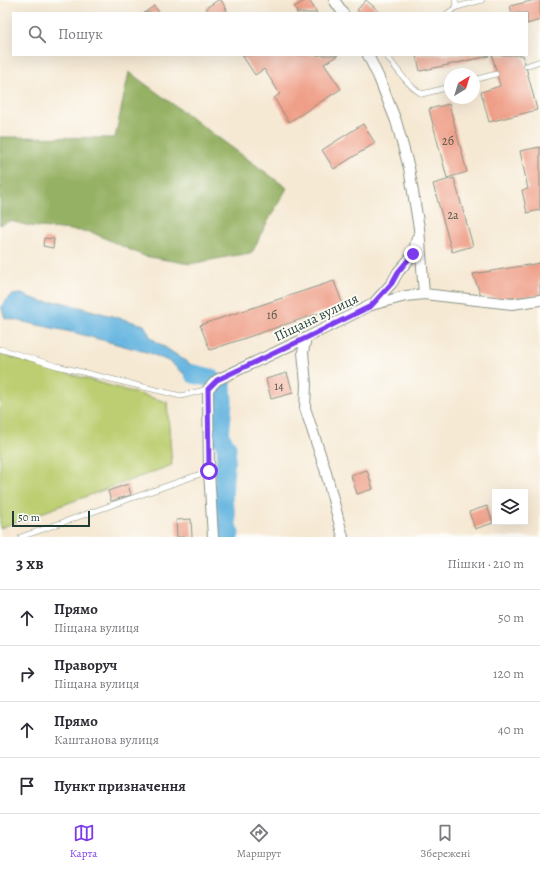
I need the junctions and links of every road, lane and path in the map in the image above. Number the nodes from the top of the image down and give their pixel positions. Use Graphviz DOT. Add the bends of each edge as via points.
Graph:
graph roads {
  1 [pos="334,0"];
  2 [pos="455,0"];
  3 [pos="482,0"];
  4 [pos="457,8"];
  5 [pos="342,12"];
  6 [pos="450,12"];
  7 [pos="368,56"];
  8 [pos="387,56"];
  9 [pos="540,61"];
  10 [pos="526,66"];
  11 [pos="496,74"];
  12 [pos="480,78"];
  13 [pos="444,88"];
  14 [pos="419,228"];
  15 [pos="424,294"];
  16 [pos="540,300"];
  17 [pos="371,306"];
  18 [pos="306,338"];
  19 [pos="0,349"];
  20 [pos="208,389"];
  21 [pos="209,471"];
  22 [pos="21,537"];
  23 [pos="213,537"];
  24 [pos="343,537"];
  1 -- 5 [label="street"];
  2 -- 4 [label="lane"];
  3 -- 4 [label="lane"];
  4 -- 6 [label="lane"];
  7 -- 14 [label="street" via="396,121 409,168"];
  8 -- 13 [label="lane" via="416,91 422,94"];
  9 -- 10 [label="lane"];
  11 -- 12 [label="lane"];
  14 -- 15 [label="street"];
  14 -- 17 [label="street" via="413,254"];
  15 -- 16 [label="street, Піщана вулиця" via="512,304"];
  15 -- 17 [label="street, Піщана вулиця" via="406,296"];
  17 -- 18 [label="street, Піщана вулиця"];
  18 -- 20 [label="street, Піщана вулиця" via="217,380"];
  18 -- 24 [label="street" via="303,352 305,408"];
  19 -- 20 [label="lane, Піщана вулиця" via="57,366 181,396"];
  20 -- 21 [label="street"];
  21 -- 22 [label="lane"];
  21 -- 23 [label="street"];
}
